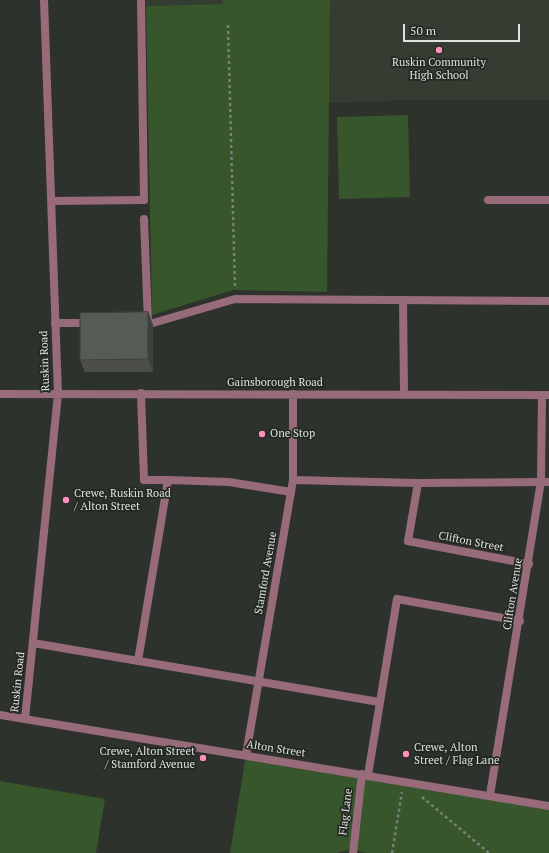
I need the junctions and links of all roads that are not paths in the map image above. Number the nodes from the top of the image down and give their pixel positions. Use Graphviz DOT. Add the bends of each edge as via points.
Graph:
graph roads {
  1 [pos="44,0"];
  2 [pos="141,0"];
  3 [pos="488,200"];
  4 [pos="549,200"];
  5 [pos="52,201"];
  6 [pos="144,219"];
  7 [pos="403,300"];
  8 [pos="549,301"];
  9 [pos="55,323"];
  10 [pos="101,323"];
  11 [pos="132,323"];
  12 [pos="148,323"];
  13 [pos="0,394"];
  14 [pos="58,394"];
  15 [pos="141,394"];
  16 [pos="293,394"];
  17 [pos="404,394"];
  18 [pos="545,395"];
  19 [pos="168,480"];
  20 [pos="293,480"];
  21 [pos="545,482"];
  22 [pos="418,483"];
  23 [pos="291,492"];
  24 [pos="529,564"];
  25 [pos="520,621"];
  26 [pos="33,643"];
  27 [pos="138,661"];
  28 [pos="259,681"];
  29 [pos="379,702"];
  30 [pos="0,715"];
  31 [pos="26,719"];
  32 [pos="246,755"];
  33 [pos="365,775"];
  34 [pos="490,795"];
  35 [pos="549,806"];
  36 [pos="353,851"];
  1 -- 5 [label="street, Ruskin Road"];
  2 -- 5 [label="street" via="144,200"];
  3 -- 4 [label="street"];
  5 -- 9 [label="street, Ruskin Road"];
  6 -- 12 [label="street"];
  7 -- 8 [label="street"];
  7 -- 12 [label="street" via="235,299"];
  7 -- 17 [label="street"];
  9 -- 10 [label="street"];
  9 -- 14 [label="street, Ruskin Road"];
  11 -- 12 [label="street"];
  13 -- 14 [label="street, Gainsborough Road"];
  14 -- 15 [label="street, Gainsborough Road"];
  14 -- 26 [label="street, Ruskin Road"];
  15 -- 16 [label="street, Gainsborough Road"];
  15 -- 19 [label="street" via="144,480"];
  16 -- 17 [label="street, Gainsborough Road"];
  16 -- 20 [label="street, Stamford Avenue"];
  17 -- 18 [label="street, Gainsborough Road"];
  18 -- 21 [label="street, Clifton Avenue"];
  19 -- 23 [label="street" via="229,482"];
  19 -- 27 [label="street"];
  20 -- 22 [label="street"];
  20 -- 23 [label="street, Stamford Avenue"];
  21 -- 22 [label="street"];
  21 -- 24 [label="street, Clifton Avenue"];
  22 -- 24 [label="street, Clifton Street" via="408,541"];
  23 -- 28 [label="street, Stamford Avenue"];
  24 -- 25 [label="street, Clifton Avenue"];
  25 -- 29 [label="street, Flag Lane" via="396,599"];
  25 -- 34 [label="street, Clifton Avenue"];
  26 -- 27 [label="street"];
  26 -- 31 [label="street, Ruskin Road"];
  27 -- 28 [label="street"];
  28 -- 29 [label="street"];
  28 -- 32 [label="street, Stamford Avenue"];
  29 -- 33 [label="street, Flag Lane"];
  30 -- 31 [label="street, Alton Street"];
  31 -- 32 [label="street, Alton Street"];
  32 -- 33 [label="street, Alton Street"];
  33 -- 34 [label="street, Alton Street"];
  33 -- 36 [label="street, Flag Lane"];
  34 -- 35 [label="street, Alton Street"];
}
